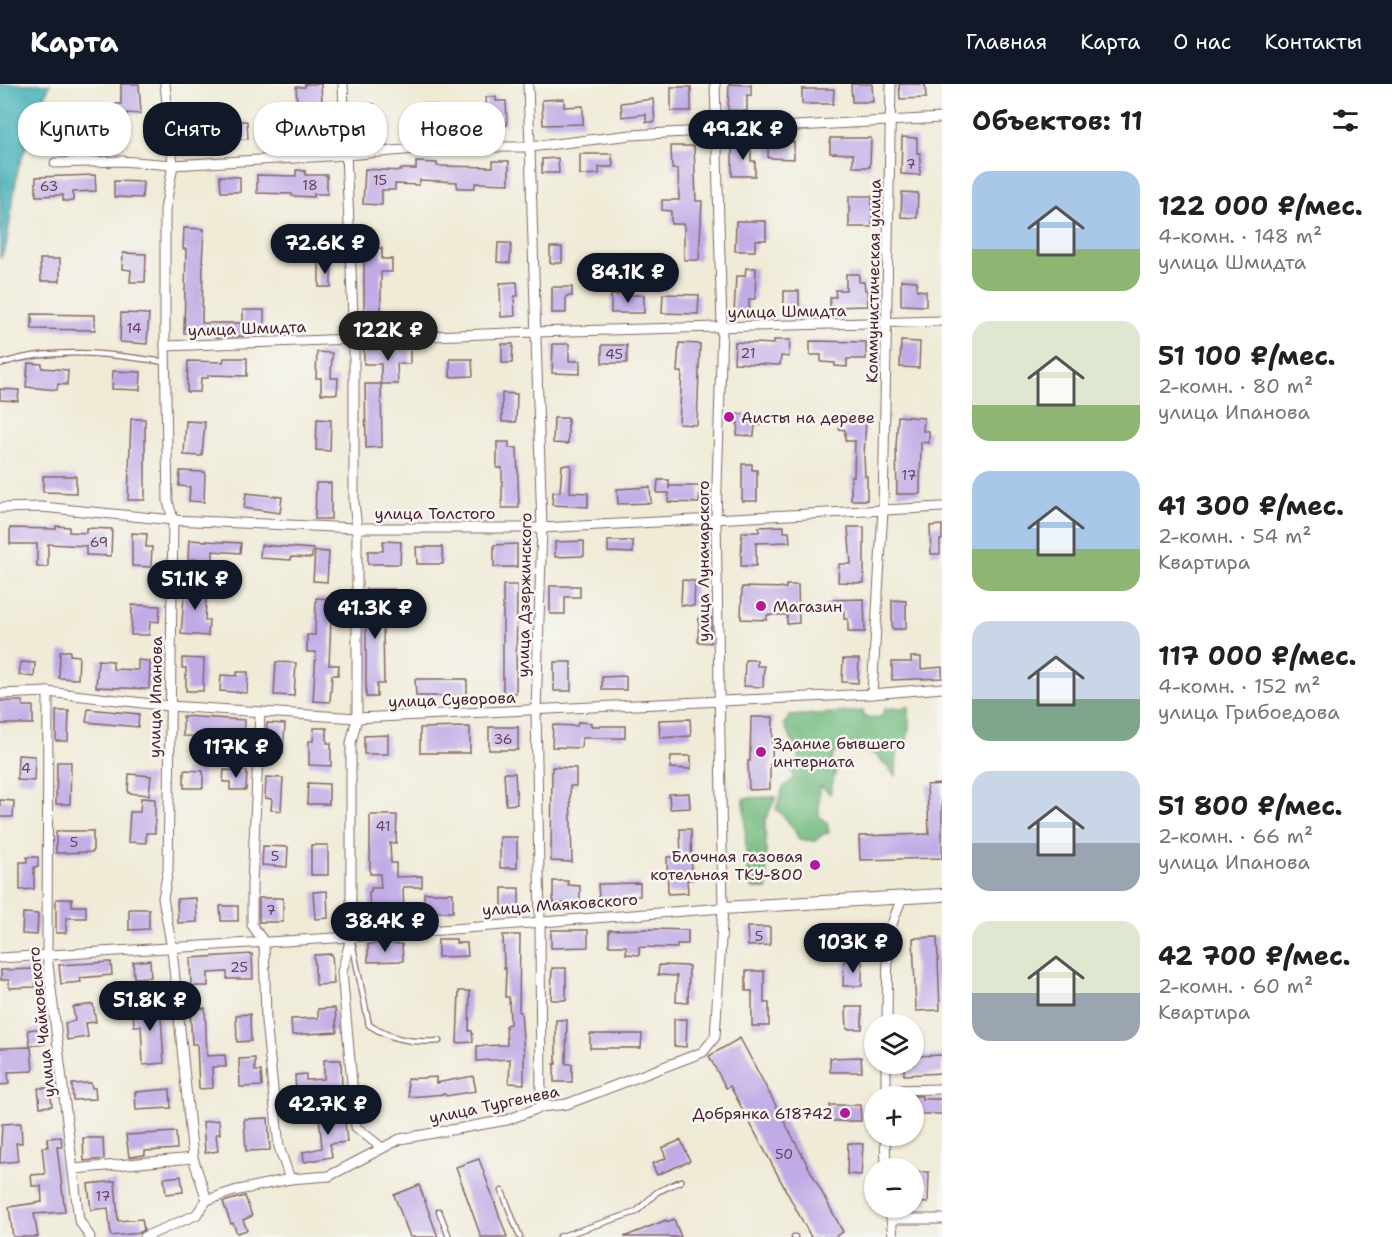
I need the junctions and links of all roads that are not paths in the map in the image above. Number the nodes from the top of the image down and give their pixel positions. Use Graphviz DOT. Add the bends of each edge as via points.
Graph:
graph roads {
  1 [pos="165,84"];
  2 [pos="343,84"];
  3 [pos="528,84"];
  4 [pos="715,84"];
  5 [pos="891,84"];
  6 [pos="344,102"];
  7 [pos="942,118"];
  8 [pos="891,121"];
  9 [pos="718,130"];
  10 [pos="530,147"];
  11 [pos="387,151"];
  12 [pos="329,156"];
  13 [pos="346,156"];
  14 [pos="55,164"];
  15 [pos="173,165"];
  16 [pos="942,321"];
  17 [pos="887,324"];
  18 [pos="722,327"];
  19 [pos="535,332"];
  20 [pos="354,340"];
  21 [pos="165,346"];
  22 [pos="165,362"];
  23 [pos="0,364"];
  24 [pos="942,507"];
  25 [pos="0,508"];
  26 [pos="883,510"];
  27 [pos="716,518"];
  28 [pos="173,520"];
  29 [pos="357,528"];
  30 [pos="542,528"];
  31 [pos="942,688"];
  32 [pos="48,692"];
  33 [pos="0,694"];
  34 [pos="872,694"];
  35 [pos="719,702"];
  36 [pos="169,706"];
  37 [pos="536,710"];
  38 [pos="260,713"];
  39 [pos="357,718"];
  40 [pos="942,895"];
  41 [pos="902,897"];
  42 [pos="723,908"];
  43 [pos="540,922"];
  44 [pos="351,937"];
  45 [pos="264,942"];
  46 [pos="172,949"];
  47 [pos="46,956"];
  48 [pos="0,958"];
  49 [pos="887,1014"];
  50 [pos="715,1037"];
  51 [pos="439,1041"];
  52 [pos="942,1089"];
  53 [pos="924,1090"];
  54 [pos="541,1107"];
  55 [pos="382,1148"];
  56 [pos="193,1158"];
  57 [pos="74,1169"];
  58 [pos="290,1179"];
  59 [pos="681,1181"];
  60 [pos="502,1191"];
  61 [pos="207,1200"];
  62 [pos="439,1210"];
  63 [pos="892,1219"];
  64 [pos="942,1219"];
  65 [pos="90,1237"];
  66 [pos="144,1237"];
  67 [pos="448,1237"];
  68 [pos="520,1237"];
  69 [pos="559,1237"];
  70 [pos="893,1237"];
  1 -- 15 [label="street, улица Ипанова"];
  2 -- 6 [label="street"];
  3 -- 10 [label="street, улица Дзержинского"];
  4 -- 9 [label="street, улица Луначарского"];
  5 -- 8 [label="street, Коммунистическая улица"];
  7 -- 8 [label="street"];
  8 -- 9 [label="street"];
  8 -- 17 [label="street, Коммунистическая улица"];
  9 -- 10 [label="street"];
  9 -- 18 [label="street, улица Луначарского"];
  10 -- 11 [label="street"];
  10 -- 19 [label="street, улица Дзержинского"];
  12 -- 15 [label="street"];
  13 -- 20 [label="street"];
  14 -- 15 [label="street" via="121,161"];
  15 -- 21 [label="street, улица Ипанова" via="165,210"];
  16 -- 17 [label="street, улица Шмидта"];
  17 -- 18 [label="street, улица Шмидта"];
  17 -- 26 [label="street, Коммунистическая улица"];
  18 -- 19 [label="street, улица Шмидта"];
  18 -- 27 [label="street, улица Луначарского"];
  19 -- 20 [label="street, улица Шмидта"];
  19 -- 30 [label="street, улица Дзержинского"];
  20 -- 21 [label="street, улица Шмидта"];
  20 -- 29 [label="street"];
  21 -- 22 [label="street, улица Ипанова"];
  22 -- 23 [label="lane" via="72,354 22,357"];
  22 -- 28 [label="street, улица Ипанова" via="168,501"];
  24 -- 26 [label="street, улица Толстого"];
  25 -- 28 [label="street, улица Толстого" via="42,507"];
  26 -- 27 [label="street, улица Толстого"];
  26 -- 34 [label="street, Коммунистическая улица"];
  27 -- 30 [label="street, улица Толстого"];
  27 -- 35 [label="street, улица Луначарского"];
  28 -- 29 [label="street, улица Толстого"];
  28 -- 36 [label="street, улица Ипанова"];
  29 -- 30 [label="street, улица Толстого"];
  29 -- 39 [label="street"];
  30 -- 37 [label="street, улица Дзержинского"];
  31 -- 34 [label="street, улица Суворова"];
  32 -- 33 [label="street, улица Суворова"];
  32 -- 36 [label="street, улица Суворова"];
  32 -- 47 [label="street, улица Чайковского"];
  34 -- 35 [label="street, улица Суворова"];
  35 -- 37 [label="street, улица Суворова"];
  35 -- 42 [label="street, улица Луначарского"];
  36 -- 38 [label="street, улица Суворова"];
  36 -- 46 [label="street, улица Ипанова" via="168,870 163,898"];
  37 -- 39 [label="street, улица Суворова"];
  37 -- 43 [label="street, улица Дзержинского"];
  38 -- 39 [label="street, улица Суворова"];
  38 -- 45 [label="street" via="252,925"];
  39 -- 44 [label="street" via="351,743"];
  40 -- 41 [label="street, улица Маяковского"];
  41 -- 42 [label="street, улица Маяковского"];
  41 -- 49 [label="street" via="888,935"];
  42 -- 43 [label="street, улица Маяковского"];
  42 -- 50 [label="street, улица Луначарского"];
  43 -- 44 [label="street, улица Маяковского"];
  43 -- 54 [label="street, улица Дзержинского"];
  44 -- 45 [label="street, улица Маяковского"];
  44 -- 51 [label="lane" via="369,1026 396,1039"];
  44 -- 55 [label="street" via="342,972 356,1127"];
  45 -- 46 [label="street, улица Маяковского"];
  45 -- 58 [label="street" via="266,1022 279,1147"];
  46 -- 47 [label="street, улица Маяковского"];
  46 -- 56 [label="street, улица Ипанова"];
  47 -- 48 [label="street, улица Маяковского"];
  47 -- 57 [label="street, улица Чайковского"];
  50 -- 54 [label="street, улица Тургенева" via="703,1052 567,1104"];
  52 -- 53 [label="street"];
  54 -- 55 [label="street, улица Тургенева" via="507,1120 400,1139"];
  55 -- 58 [label="street, улица Тургенева" via="329,1176"];
  56 -- 57 [label="street"];
  56 -- 61 [label="street, улица Ипанова"];
  57 -- 65 [label="street, улица Чайковского" via="79,1220"];
  58 -- 61 [label="street, улица Тургенева"];
  59 -- 69 [label="lane" via="657,1192 636,1212"];
  60 -- 68 [label="lane"];
  61 -- 66 [label="street, улица Тургенева" via="196,1215"];
  62 -- 67 [label="lane"];
  63 -- 64 [label="street"];
  63 -- 70 [label="street"];
}
